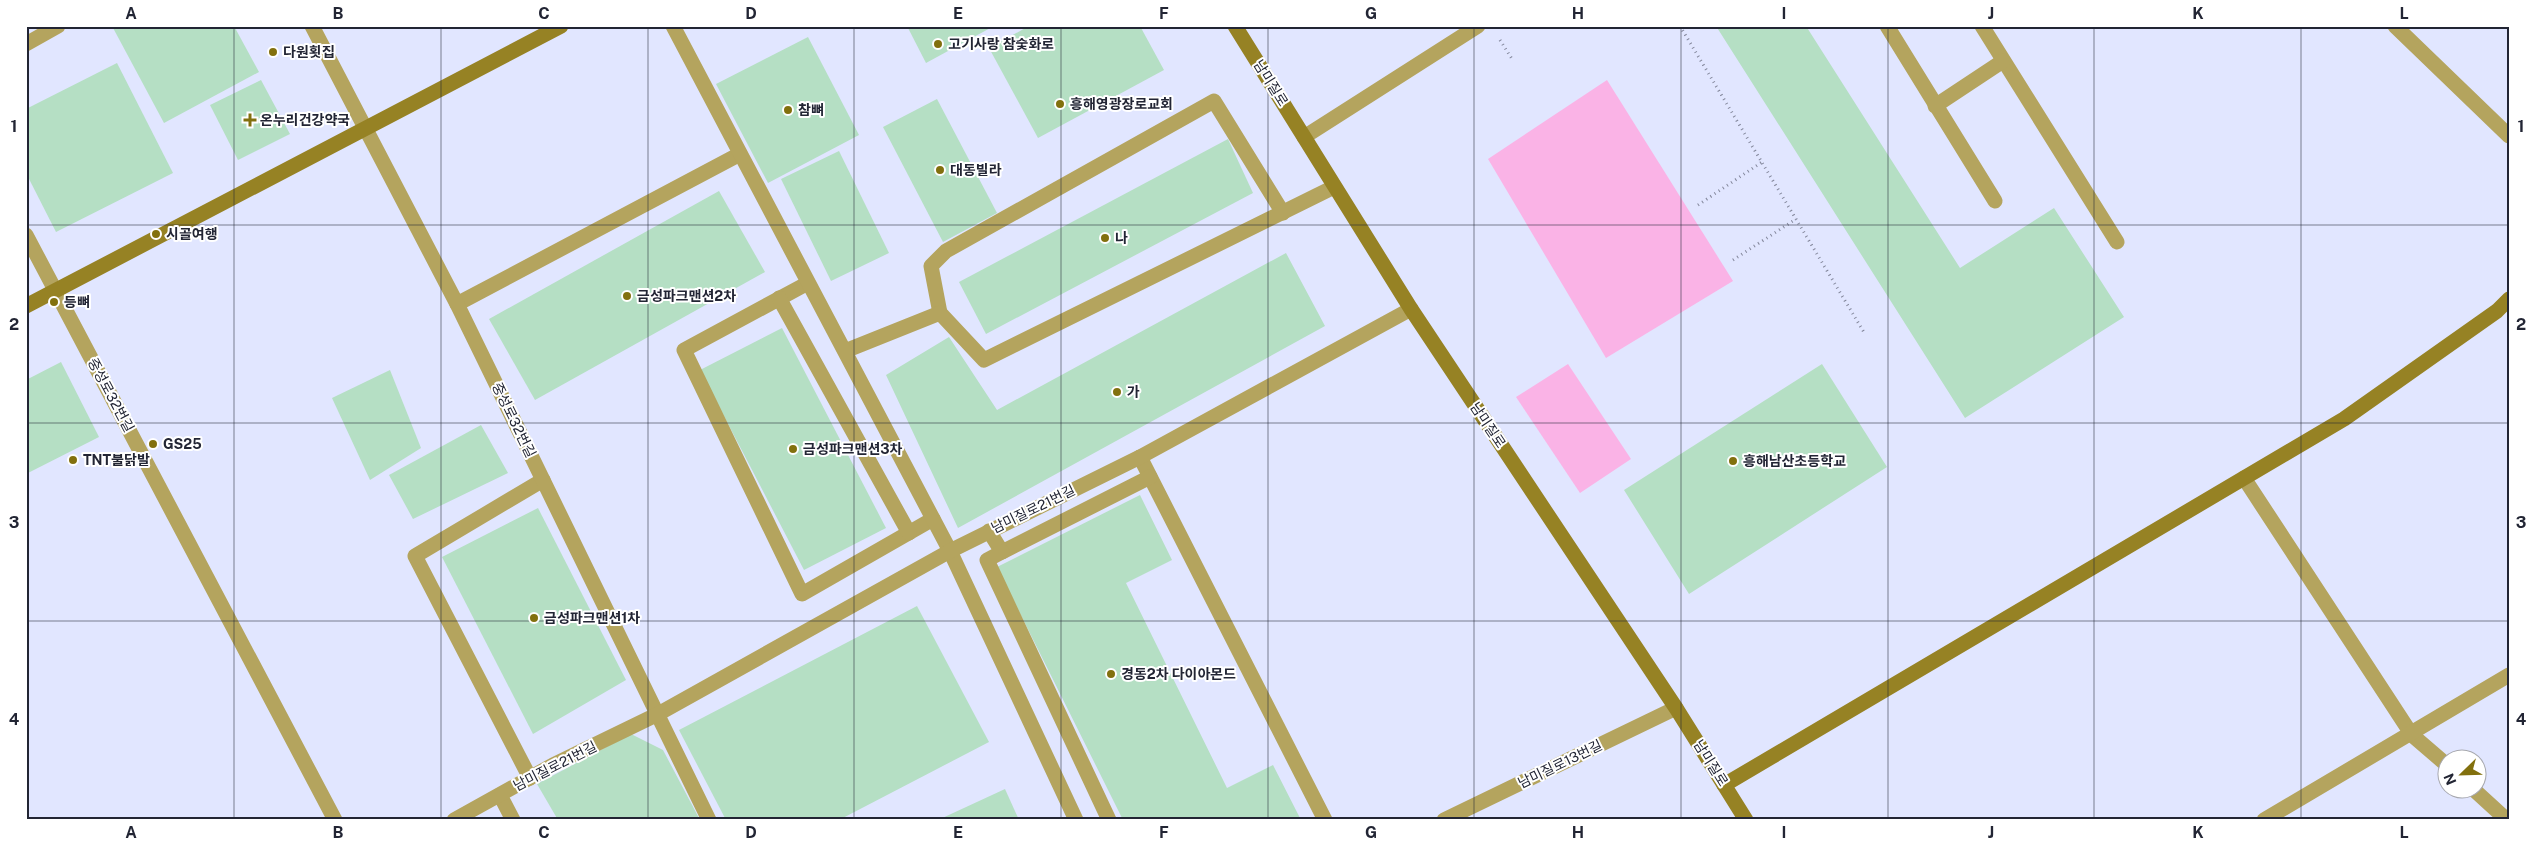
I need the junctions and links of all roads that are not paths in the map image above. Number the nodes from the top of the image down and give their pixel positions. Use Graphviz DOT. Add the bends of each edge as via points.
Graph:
graph roads {
  1 [pos="58,26"];
  2 [pos="312,26"];
  3 [pos="561,26"];
  4 [pos="673,26"];
  5 [pos="1236,26"];
  6 [pos="1478,26"];
  7 [pos="1887,26"];
  8 [pos="1982,26"];
  9 [pos="2395,26"];
  10 [pos="26,44"];
  11 [pos="2004,61"];
  12 [pos="1936,106"];
  13 [pos="365,129"];
  14 [pos="2509,136"];
  15 [pos="1304,137"];
  16 [pos="740,154"];
  17 [pos="1334,187"];
  18 [pos="1995,201"];
  19 [pos="1283,213"];
  20 [pos="26,235"];
  21 [pos="2117,242"];
  22 [pos="808,283"];
  23 [pos="55,291"];
  24 [pos="779,298"];
  25 [pos="2509,300"];
  26 [pos="457,304"];
  27 [pos="26,306"];
  28 [pos="1411,309"];
  29 [pos="940,313"];
  30 [pos="845,351"];
  31 [pos="1140,457"];
  32 [pos="1150,477"];
  33 [pos="2244,478"];
  34 [pos="543,480"];
  35 [pos="933,519"];
  36 [pos="989,531"];
  37 [pos="909,534"];
  38 [pos="950,552"];
  39 [pos="1002,552"];
  40 [pos="2509,676"];
  41 [pos="1676,708"];
  42 [pos="658,714"];
  43 [pos="2412,734"];
  44 [pos="2438,757"];
  45 [pos="530,778"];
  46 [pos="1724,785"];
  47 [pos="500,795"];
  48 [pos="2483,798"];
  49 [pos="336,820"];
  50 [pos="454,820"];
  51 [pos="513,820"];
  52 [pos="709,820"];
  53 [pos="1076,820"];
  54 [pos="1109,820"];
  55 [pos="1325,820"];
  56 [pos="1444,820"];
  57 [pos="1746,820"];
  58 [pos="2264,820"];
  59 [pos="2507,820"];
  1 -- 10 [label="street"];
  2 -- 13 [label="street, 중성로32번길"];
  3 -- 13 [label="street"];
  4 -- 16 [label="street"];
  5 -- 15 [label="street, 남미질로"];
  6 -- 15 [label="street"];
  7 -- 12 [label="street"];
  8 -- 11 [label="street"];
  9 -- 14 [label="street"];
  11 -- 12 [label="street"];
  11 -- 21 [label="street"];
  12 -- 18 [label="street"];
  13 -- 23 [label="street"];
  13 -- 26 [label="street, 중성로32번길"];
  15 -- 17 [label="street, 남미질로"];
  16 -- 22 [label="street"];
  16 -- 26 [label="street"];
  17 -- 19 [label="street"];
  17 -- 28 [label="street, 남미질로"];
  19 -- 29 [label="street" via="984,360"];
  19 -- 29 [label="street" via="1214,101 946,251 931,266"];
  20 -- 23 [label="street, 중성로32번길"];
  22 -- 24 [label="street"];
  22 -- 30 [label="street"];
  23 -- 27 [label="street"];
  23 -- 49 [label="street, 중성로32번길"];
  24 -- 37 [label="street"];
  24 -- 37 [label="street" via="684,350 802,594"];
  25 -- 33 [label="street" via="2344,419"];
  26 -- 34 [label="street, 중성로32번길"];
  28 -- 31 [label="street, 남미질로21번길"];
  28 -- 41 [label="street, 남미질로"];
  29 -- 30 [label="street"];
  30 -- 35 [label="street"];
  31 -- 32 [label="street"];
  31 -- 36 [label="street, 남미질로21번길"];
  32 -- 39 [label="street"];
  32 -- 55 [label="street"];
  33 -- 43 [label="street"];
  33 -- 46 [label="street"];
  34 -- 42 [label="street, 중성로32번길"];
  34 -- 45 [label="street" via="415,556"];
  35 -- 37 [label="street"];
  35 -- 38 [label="street"];
  36 -- 38 [label="street, 남미질로21번길"];
  36 -- 39 [label="street"];
  38 -- 42 [label="street, 남미질로21번길"];
  38 -- 53 [label="street"];
  39 -- 54 [label="street" via="987,560"];
  40 -- 43 [label="street"];
  41 -- 46 [label="street, 남미질로"];
  41 -- 56 [label="street, 남미질로13번길"];
  42 -- 45 [label="street, 남미질로21번길"];
  42 -- 52 [label="street"];
  43 -- 44 [label="street"];
  43 -- 58 [label="street"];
  45 -- 47 [label="street, 남미질로21번길"];
  46 -- 57 [label="street, 남미질로"];
  47 -- 50 [label="street, 남미질로21번길"];
  47 -- 51 [label="street"];
  48 -- 59 [label="street"];
}
